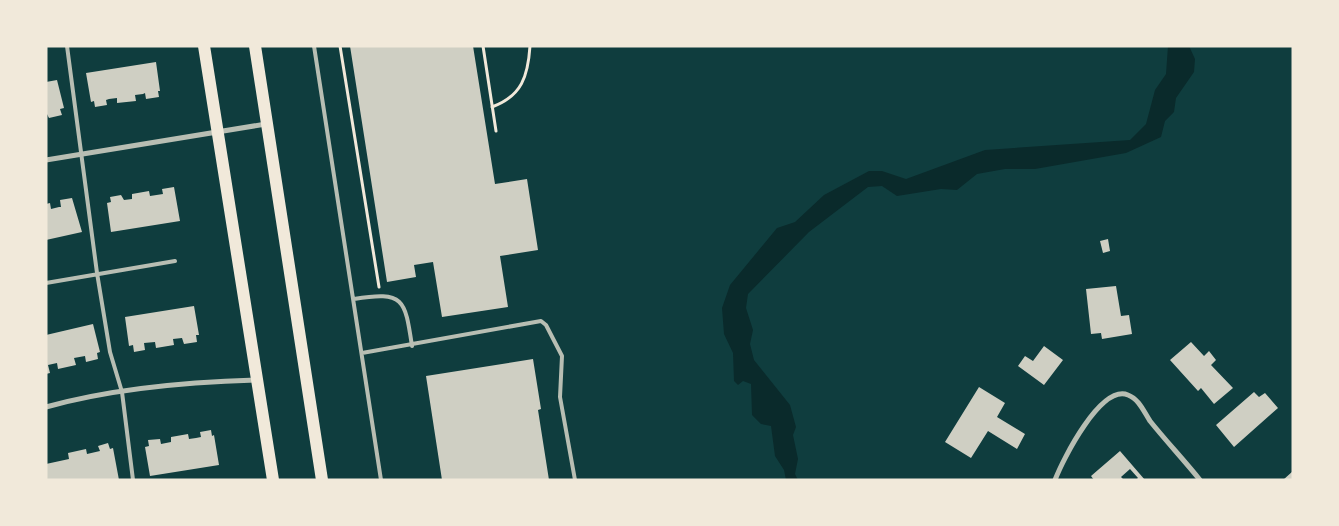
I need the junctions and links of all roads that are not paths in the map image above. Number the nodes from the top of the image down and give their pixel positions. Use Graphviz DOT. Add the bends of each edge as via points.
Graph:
graph roads {
  1 [pos="67,46"];
  2 [pos="204,46"];
  3 [pos="255,46"];
  4 [pos="314,46"];
  5 [pos="267,124"];
  6 [pos="219,133"];
  7 [pos="82,155"];
  8 [pos="46,160"];
  9 [pos="175,261"];
  10 [pos="97,273"];
  11 [pos="46,283"];
  12 [pos="354,299"];
  13 [pos="412,346"];
  14 [pos="362,353"];
  15 [pos="258,380"];
  16 [pos="122,392"];
  17 [pos="46,407"];
  18 [pos="132,480"];
  19 [pos="273,480"];
  20 [pos="322,480"];
  21 [pos="381,480"];
  22 [pos="575,480"];
  23 [pos="1055,480"];
  24 [pos="1200,480"];
  1 -- 7 [label="lane"];
  2 -- 6 [label="main road"];
  3 -- 5 [label="main road"];
  4 -- 12 [label="lane"];
  5 -- 6 [label="street"];
  5 -- 20 [label="main road"];
  6 -- 7 [label="street"];
  6 -- 15 [label="main road"];
  7 -- 8 [label="street"];
  7 -- 10 [label="lane"];
  9 -- 10 [label="lane"];
  10 -- 11 [label="lane"];
  10 -- 16 [label="lane" via="110,352"];
  12 -- 13 [label="lane" via="384,295 398,300 406,311"];
  12 -- 14 [label="lane"];
  13 -- 14 [label="lane"];
  13 -- 22 [label="lane" via="494,328 541,321 546,325 562,356 560,397"];
  14 -- 21 [label="lane"];
  15 -- 16 [label="street" via="194,382"];
  15 -- 19 [label="main road"];
  16 -- 17 [label="street"];
  16 -- 18 [label="lane"];
  23 -- 24 [label="street" via="1083,429 1107,398 1118,394 1137,400 1151,422"];
}
